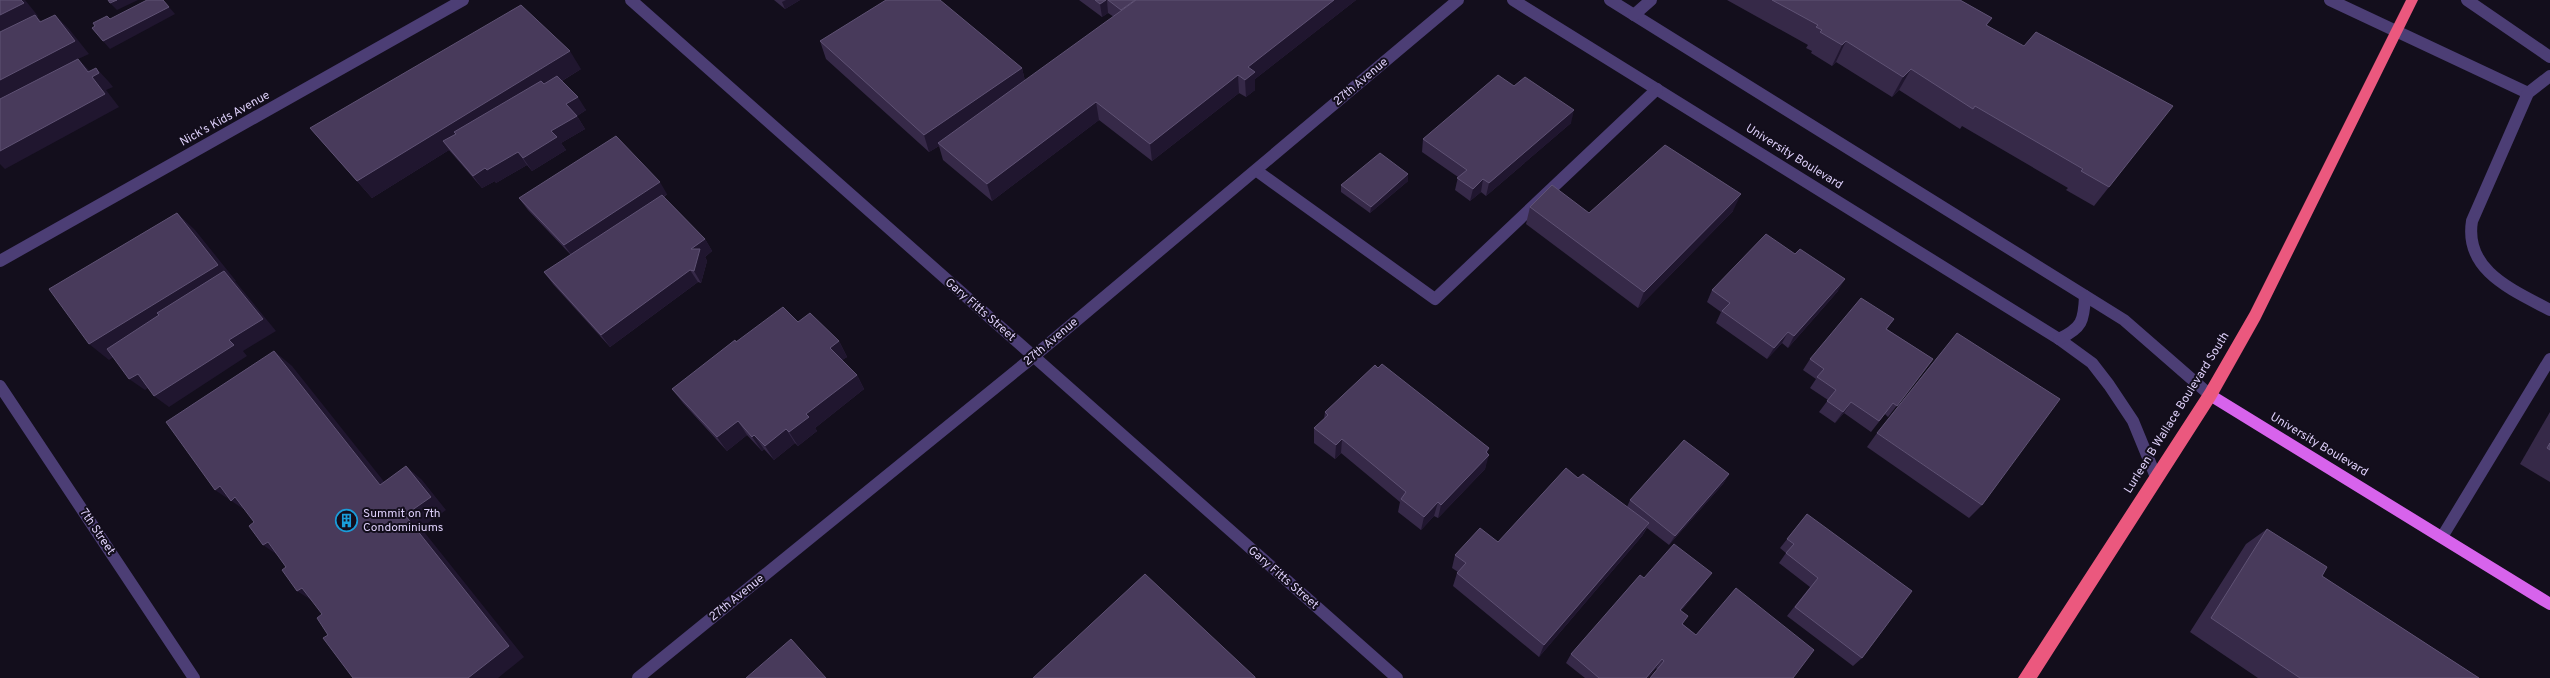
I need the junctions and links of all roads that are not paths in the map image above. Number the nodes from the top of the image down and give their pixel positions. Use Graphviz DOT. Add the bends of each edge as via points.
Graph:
graph roads {
  1 [pos="463,0"];
  2 [pos="631,0"];
  3 [pos="1458,0"];
  4 [pos="1514,0"];
  5 [pos="1610,0"];
  6 [pos="1651,0"];
  7 [pos="2330,0"];
  8 [pos="2412,0"];
  9 [pos="2467,0"];
  10 [pos="1634,15"];
  11 [pos="2550,57"];
  12 [pos="2550,76"];
  13 [pos="1657,90"];
  14 [pos="2528,93"];
  15 [pos="1257,171"];
  16 [pos="0,261"];
  17 [pos="2085,296"];
  18 [pos="2550,310"];
  19 [pos="2059,339"];
  20 [pos="1033,357"];
  21 [pos="2550,359"];
  22 [pos="0,386"];
  23 [pos="2210,395"];
  24 [pos="2156,477"];
  25 [pos="2442,537"];
  26 [pos="2550,604"];
  27 [pos="194,678"];
  28 [pos="638,678"];
  29 [pos="1397,678"];
  30 [pos="2026,678"];
  1 -- 16 [label="street, Nick's Kids Avenue"];
  2 -- 20 [label="street, Gary Fitts Street"];
  3 -- 15 [label="street, 27th Avenue"];
  4 -- 13 [label="street, University Boulevard"];
  5 -- 10 [label="street, University Boulevard"];
  6 -- 10 [label="street"];
  7 -- 14 [label="street"];
  8 -- 23 [label="highway, Lurleen B Wallace Boulevard South" via="2255,316"];
  9 -- 11 [label="street"];
  10 -- 17 [label="street, University Boulevard"];
  12 -- 14 [label="street"];
  13 -- 15 [label="street" via="1435,299"];
  13 -- 19 [label="street, University Boulevard"];
  14 -- 18 [label="street" via="2472,221 2470,243 2480,263 2508,287"];
  15 -- 20 [label="street, 27th Avenue"];
  17 -- 19 [label="street" via="2084,320 2074,332"];
  17 -- 23 [label="street, University Boulevard" via="2124,320"];
  19 -- 24 [label="street, University Boulevard" via="2092,363 2109,385 2133,421"];
  20 -- 28 [label="street, 27th Avenue"];
  20 -- 29 [label="street, Gary Fitts Street"];
  21 -- 25 [label="street"];
  22 -- 27 [label="street, 7th Street"];
  23 -- 24 [label="highway, Lurleen B Wallace Boulevard South"];
  23 -- 25 [label="main road, University Boulevard"];
  24 -- 30 [label="highway, Lurleen B Wallace Boulevard South"];
  25 -- 26 [label="main road, University Boulevard"];
}
